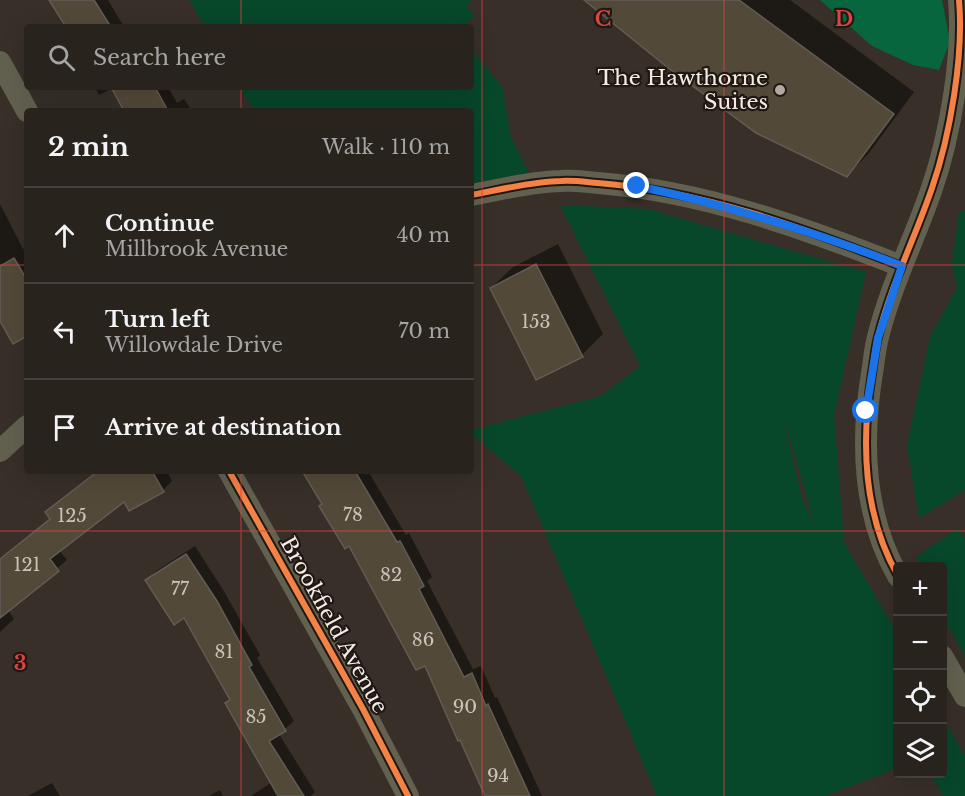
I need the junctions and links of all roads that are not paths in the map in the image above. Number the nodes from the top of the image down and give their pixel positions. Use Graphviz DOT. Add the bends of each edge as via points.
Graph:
graph roads {
  1 [pos="959,0"];
  2 [pos="0,62"];
  3 [pos="25,108"];
  4 [pos="474,195"];
  5 [pos="902,266"];
  6 [pos="24,429"];
  7 [pos="0,451"];
  8 [pos="231,474"];
  9 [pos="893,568"];
  10 [pos="947,665"];
  11 [pos="965,696"];
  12 [pos="408,796"];
  1 -- 5 [label="street" via="962,24 952,107 933,186"];
  2 -- 3 [label="street"];
  4 -- 5 [label="street" via="561,181 637,186 693,197 771,220"];
  5 -- 9 [label="street" via="878,338 865,440 873,512"];
  6 -- 7 [label="street"];
  8 -- 12 [label="street, Brookfield Avenue"];
  10 -- 11 [label="street"];
}
